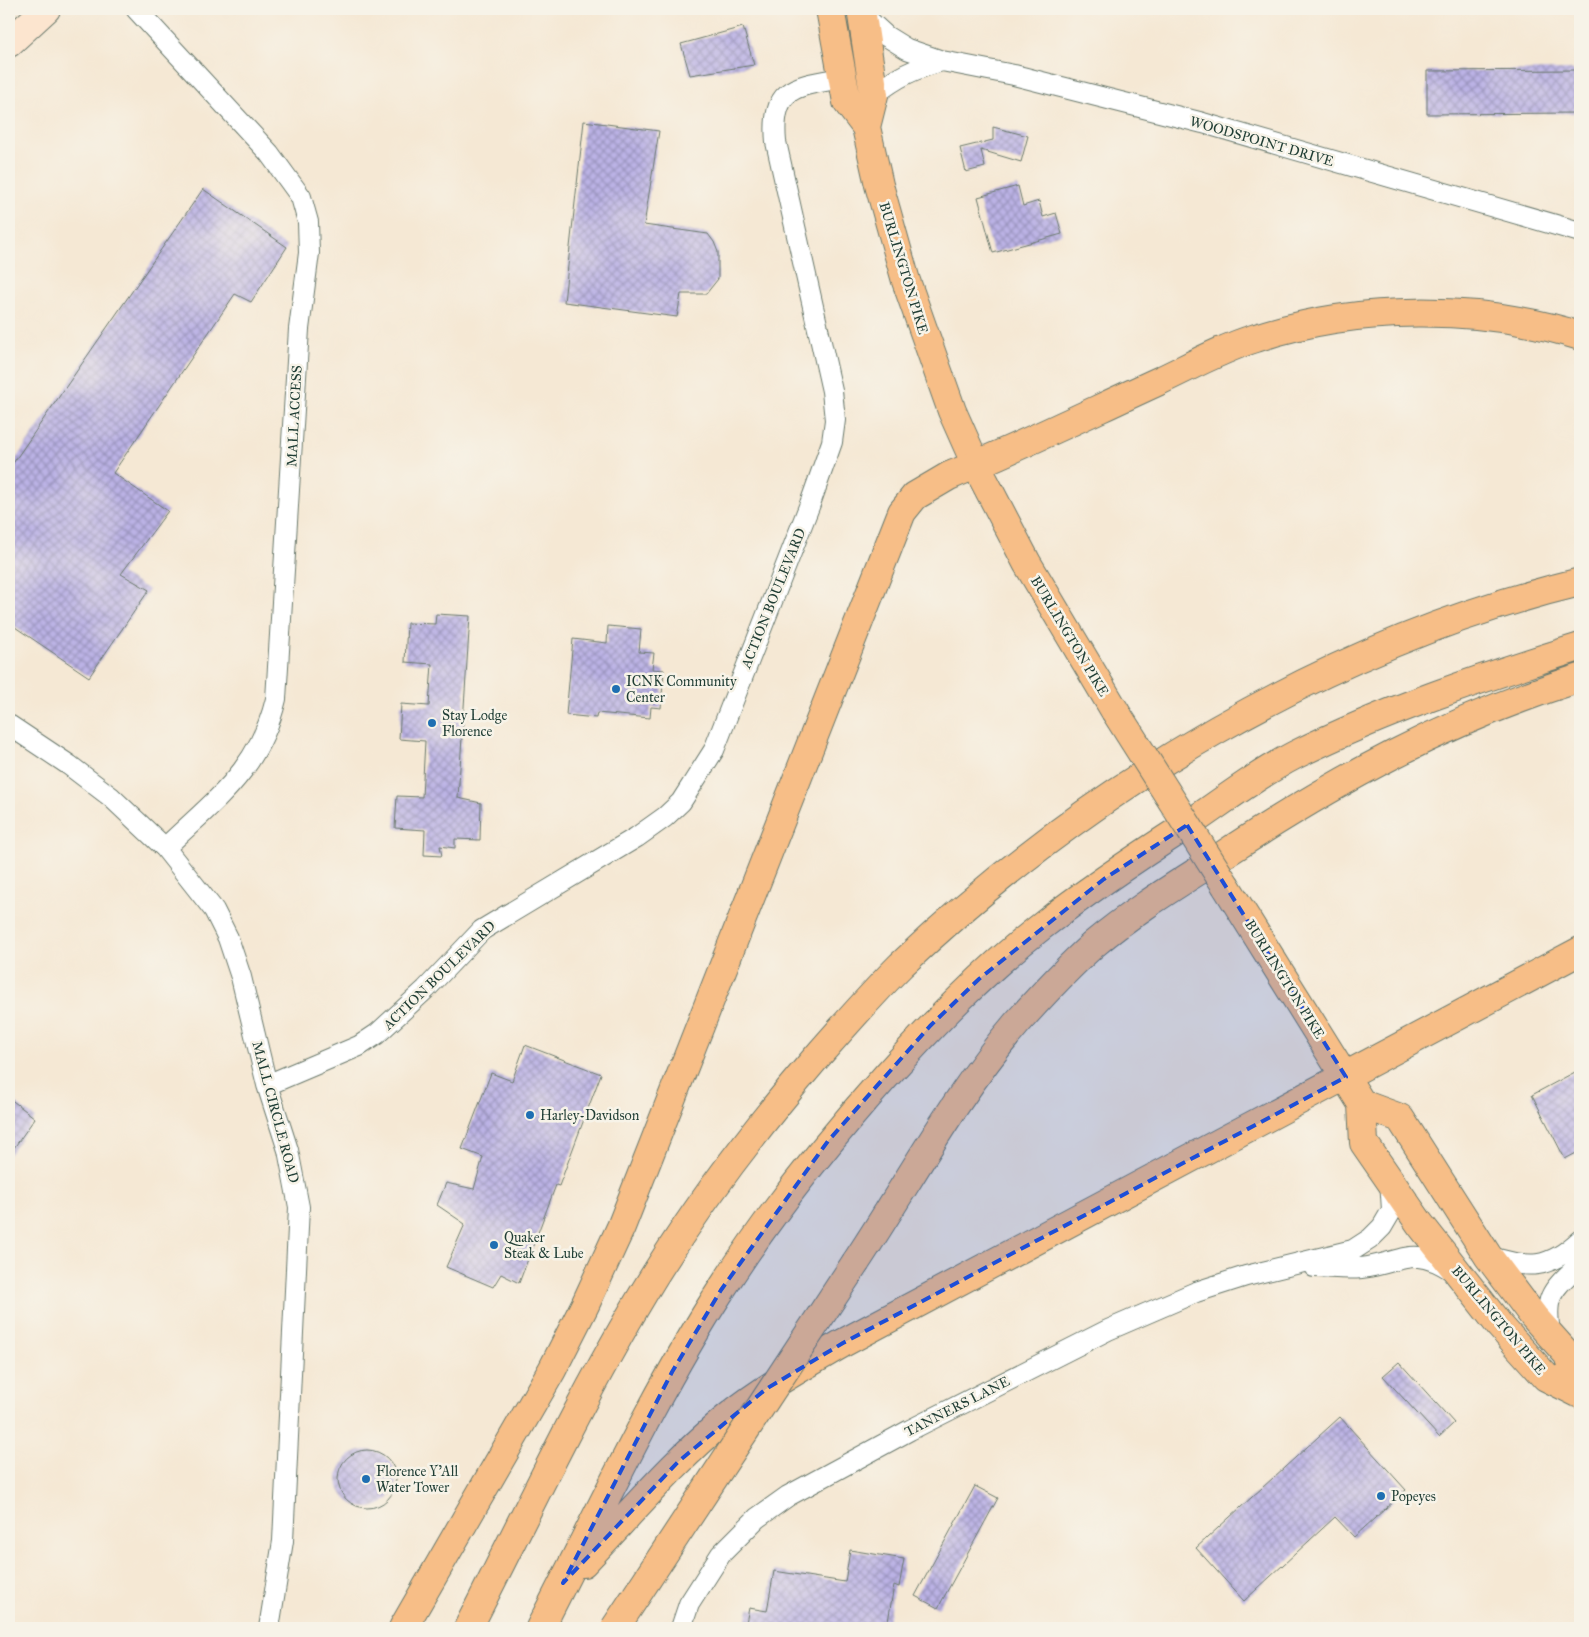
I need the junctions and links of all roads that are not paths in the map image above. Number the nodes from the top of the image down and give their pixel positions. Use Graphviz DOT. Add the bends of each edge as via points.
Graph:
graph roads {
  1 [pos="46,9"];
  2 [pos="136,9"];
  3 [pos="830,9"];
  4 [pos="862,11"];
  5 [pos="9,43"];
  6 [pos="942,61"];
  7 [pos="842,78"];
  8 [pos="874,95"];
  9 [pos="866,127"];
  10 [pos="1580,232"];
  11 [pos="1580,336"];
  12 [pos="976,465"];
  13 [pos="1580,582"];
  14 [pos="1580,647"];
  15 [pos="1580,678"];
  16 [pos="9,726"];
  17 [pos="165,848"];
  18 [pos="1580,951"];
  19 [pos="1346,1077"];
  20 [pos="267,1085"];
  21 [pos="1362,1104"];
  22 [pos="1390,1180"];
  23 [pos="1580,1240"];
  24 [pos="1488,1256"];
  25 [pos="1580,1264"];
  26 [pos="1292,1266"];
  27 [pos="1460,1275"];
  28 [pos="1551,1337"];
  29 [pos="1580,1394"];
  30 [pos="563,1584"];
  31 [pos="269,1628"];
  32 [pos="403,1628"];
  33 [pos="468,1628"];
  34 [pos="540,1628"];
  35 [pos="615,1628"];
  36 [pos="681,1628"];
  1 -- 5 [label="main road"];
  2 -- 17 [label="street, MALL ACCESS" via="269,153 301,197 308,222 309,253 299,329 276,699 270,725 256,754 239,777"];
  3 -- 7 [label="main road, BURLINGTON PIKE"];
  4 -- 6 [label="street, WOODSPOINT DRIVE" via="886,36 907,49"];
  4 -- 8 [label="main road, BURLINGTON PIKE"];
  6 -- 8 [label="street, WOODSPOINT DRIVE" via="898,76"];
  6 -- 10 [label="street, WOODSPOINT DRIVE" via="1022,76 1203,123"];
  7 -- 9 [label="main road, BURLINGTON PIKE" via="846,102"];
  7 -- 20 [label="street, ACTION BOULEVARD" via="802,85 789,91 779,107 774,126 832,391 832,442 714,750 691,789 665,818 482,930 420,995 377,1034 359,1046"];
  8 -- 9 [label="main road, BURLINGTON PIKE"];
  9 -- 12 [label="main road, BURLINGTON PIKE" via="911,296 952,411"];
  11 -- 12 [label="main road" via="1518,321 1463,314 1366,316 1310,324 1240,343"];
  12 -- 19 [label="main road, BURLINGTON PIKE, bridge" via="1027,563 1115,711"];
  12 -- 32 [label="main road" via="930,485 902,512 617,1236 527,1417"];
  13 -- 33 [label="main road" via="1464,616 1386,646 1307,682 1216,732 1111,797 1013,869 901,966 851,1018 758,1126 652,1278"];
  14 -- 30 [label="main road" via="1457,688 1292,757 1104,879 1039,928 980,979 930,1026 828,1141 761,1231 672,1372"];
  15 -- 35 [label="main road, bridge" via="1478,715 1413,743 1342,780 1153,901 1095,944 1017,1024 979,1070"];
  16 -- 17 [label="street, MALL CIRCLE ROAD" via="111,797"];
  17 -- 20 [label="street, MALL CIRCLE ROAD" via="214,910 228,938 241,977"];
  18 -- 19 [label="main road"];
  19 -- 21 [label="main road, BURLINGTON PIKE"];
  19 -- 30 [label="main road" via="843,1343 766,1389 679,1461"];
  20 -- 31 [label="street, MALL CIRCLE ROAD" via="288,1150 299,1207 283,1541"];
  21 -- 22 [label="main road, BURLINGTON PIKE" via="1364,1143"];
  21 -- 24 [label="main road, BURLINGTON PIKE" via="1400,1118"];
  22 -- 26 [label="street, TANNERS LANE" via="1392,1210 1370,1239 1353,1250"];
  22 -- 27 [label="main road, BURLINGTON PIKE"];
  23 -- 24 [label="street" via="1565,1255 1548,1264 1528,1265"];
  24 -- 28 [label="main road, BURLINGTON PIKE"];
  25 -- 28 [label="street" via="1554,1289 1549,1299 1547,1314"];
  26 -- 27 [label="street, TANNERS LANE" via="1361,1268 1415,1256 1428,1257"];
  26 -- 36 [label="street, TANNERS LANE" via="1196,1292 1108,1330 788,1496 757,1518 721,1554 688,1604"];
  27 -- 29 [label="main road, BURLINGTON PIKE" via="1546,1377"];
  28 -- 29 [label="main road, BURLINGTON PIKE" via="1568,1355"];
  30 -- 34 [label="main road"];
}
